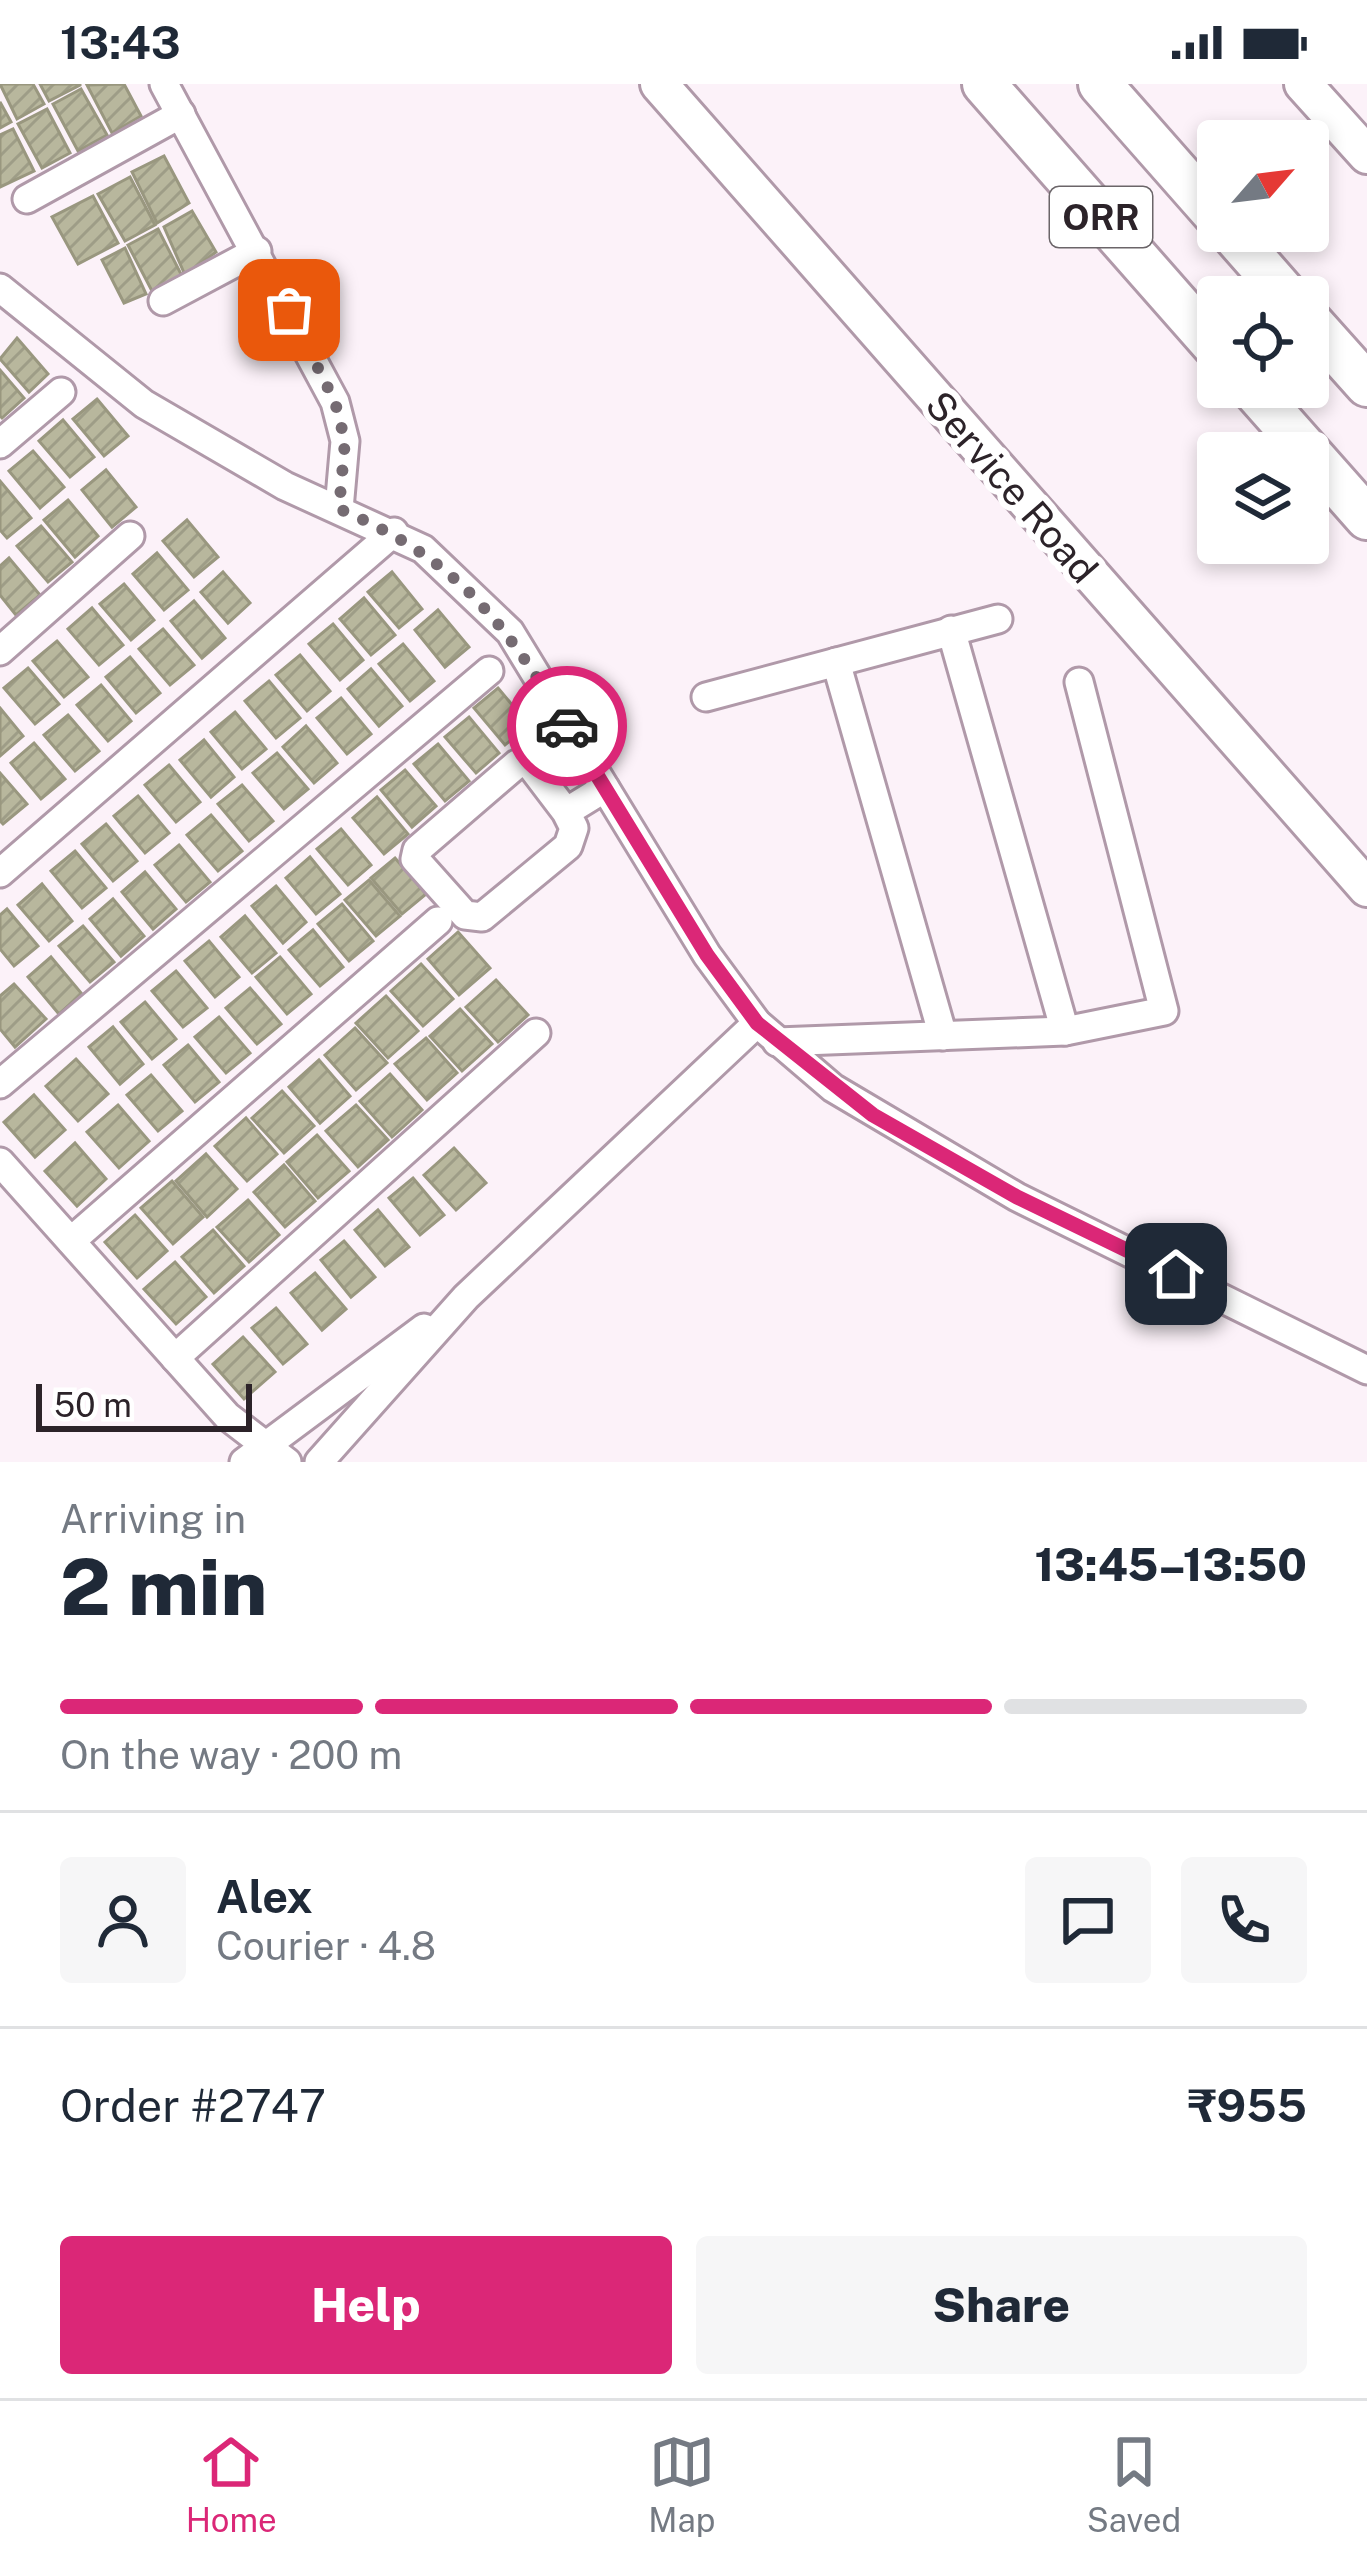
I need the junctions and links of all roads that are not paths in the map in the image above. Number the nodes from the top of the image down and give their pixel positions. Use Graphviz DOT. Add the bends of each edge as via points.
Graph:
graph roads {
  1 [pos="164,84"];
  2 [pos="659,84"];
  3 [pos="984,84"];
  4 [pos="1100,84"];
  5 [pos="1304,84"];
  6 [pos="181,114"];
  7 [pos="1367,155"];
  8 [pos="1197,194"];
  9 [pos="27,199"];
  10 [pos="256,251"];
  11 [pos="1248,252"];
  12 [pos="1270,276"];
  13 [pos="0,288"];
  14 [pos="163,301"];
  15 [pos="1197,326"];
  16 [pos="1329,342"];
  17 [pos="1367,385"];
  18 [pos="61,392"];
  19 [pos="1269,408"];
  20 [pos="0,444"];
  21 [pos="339,509"];
  22 [pos="1367,518"];
  23 [pos="394,532"];
  24 [pos="130,536"];
  25 [pos="998,619"];
  26 [pos="951,630"];
  27 [pos="0,651"];
  28 [pos="836,662"];
  29 [pos="489,671"];
  30 [pos="1079,682"];
  31 [pos="706,697"];
  32 [pos="605,788"];
  33 [pos="566,812"];
  34 [pos="0,873"];
  35 [pos="1367,888"];
  36 [pos="438,921"];
  37 [pos="1065,1031"];
  38 [pos="536,1033"];
  39 [pos="767,1033"];
  40 [pos="943,1036"];
  41 [pos="0,1084"];
  42 [pos="0,1162"];
  43 [pos="70,1241"];
  44 [pos="466,1297"];
  45 [pos="175,1358"];
  46 [pos="1367,1370"];
  47 [pos="276,1452"];
  48 [pos="244,1462"];
  49 [pos="320,1462"];
  1 -- 6 [label="street"];
  2 -- 35 [label="main road, Service Road"];
  3 -- 15 [label="highway, ORR"];
  4 -- 8 [label="highway, ORR"];
  5 -- 7 [label="main road"];
  6 -- 9 [label="street"];
  6 -- 10 [label="street"];
  10 -- 14 [label="street"];
  10 -- 21 [label="street" via="335,402 345,441"];
  11 -- 12 [label="highway"];
  13 -- 21 [label="street" via="144,404"];
  16 -- 17 [label="highway"];
  18 -- 20 [label="street"];
  19 -- 22 [label="highway"];
  21 -- 23 [label="street"];
  23 -- 32 [label="street" via="423,549 510,632"];
  23 -- 34 [label="street"];
  24 -- 27 [label="street"];
  25 -- 26 [label="street"];
  26 -- 28 [label="street"];
  26 -- 37 [label="street"];
  28 -- 31 [label="street"];
  28 -- 40 [label="street"];
  29 -- 41 [label="street"];
  30 -- 37 [label="street" via="1164,1011"];
  32 -- 33 [label="street"];
  32 -- 39 [label="street" via="707,955"];
  33 -- 33 [label="street" via="574,828 568,846 482,917 464,915 416,859 517,764 528,762"];
  36 -- 43 [label="street"];
  37 -- 40 [label="street"];
  38 -- 45 [label="street"];
  39 -- 40 [label="street"];
  39 -- 44 [label="street"];
  39 -- 46 [label="street" via="873,1115 1017,1197"];
  42 -- 43 [label="street"];
  43 -- 45 [label="street"];
  44 -- 47 [label="street"];
  44 -- 49 [label="street"];
  45 -- 47 [label="street" via="227,1416"];
  47 -- 48 [label="street"];
}
